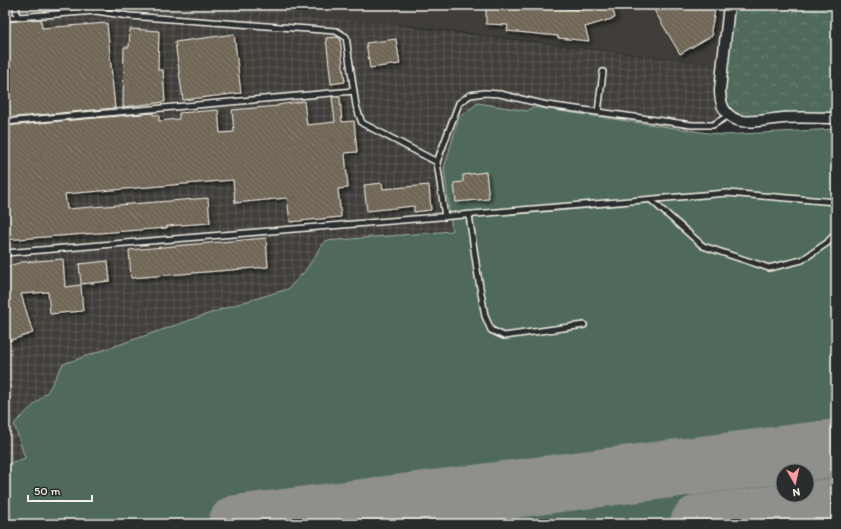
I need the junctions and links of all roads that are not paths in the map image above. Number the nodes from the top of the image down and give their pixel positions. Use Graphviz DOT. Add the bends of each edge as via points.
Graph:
graph roads {
  1 [pos="16,5"];
  2 [pos="729,5"];
  3 [pos="17,17"];
  4 [pos="5,18"];
  5 [pos="603,72"];
  6 [pos="354,91"];
  7 [pos="598,112"];
  8 [pos="729,115"];
  9 [pos="836,118"];
  10 [pos="5,122"];
  11 [pos="437,162"];
  12 [pos="651,200"];
  13 [pos="836,202"];
  14 [pos="469,215"];
  15 [pos="445,217"];
  16 [pos="836,233"];
  17 [pos="5,253"];
  18 [pos="584,325"];
  1 -- 3 [label="lane"];
  2 -- 8 [label="street" via="720,90 722,108"];
  3 -- 4 [label="lane"];
  3 -- 6 [label="lane" via="96,11 129,16 336,31 346,37"];
  5 -- 7 [label="lane"];
  6 -- 10 [label="lane"];
  6 -- 11 [label="lane" via="362,123"];
  7 -- 8 [label="lane" via="692,125 713,125"];
  7 -- 11 [label="lane" via="547,105 500,94 470,95 458,103"];
  8 -- 9 [label="street" via="743,121"];
  11 -- 15 [label="lane"];
  12 -- 13 [label="lane" via="727,193"];
  12 -- 14 [label="lane"];
  12 -- 16 [label="lane" via="703,246 769,268 802,260 827,244"];
  14 -- 15 [label="lane"];
  14 -- 18 [label="lane" via="485,316 491,330 504,336"];
  15 -- 17 [label="lane"];
}
